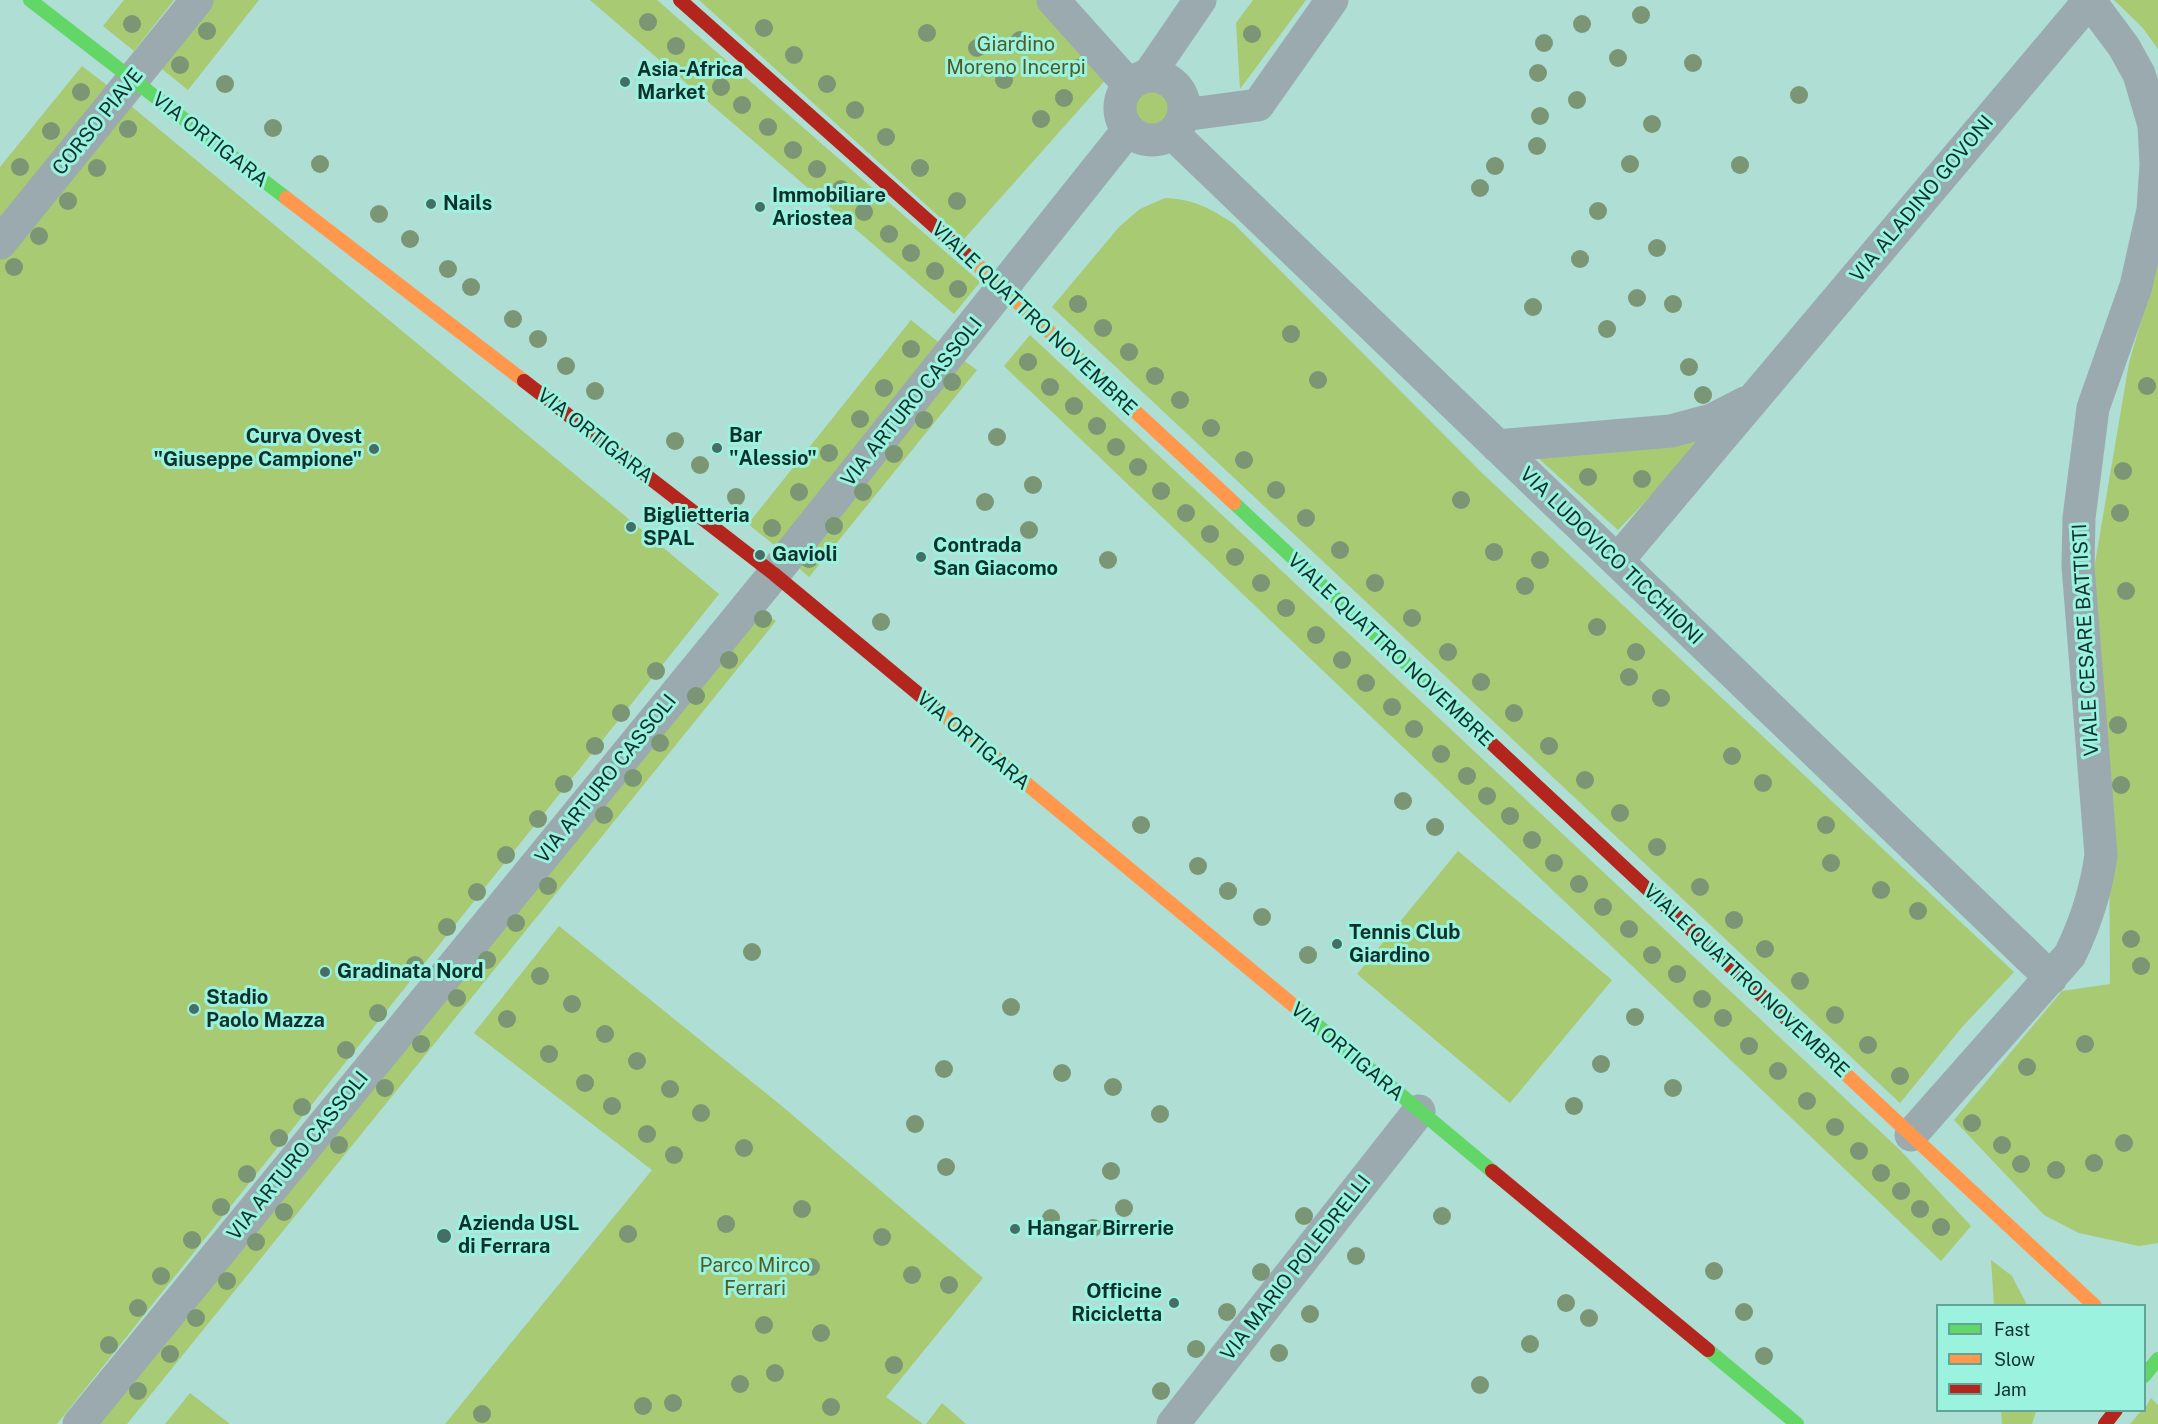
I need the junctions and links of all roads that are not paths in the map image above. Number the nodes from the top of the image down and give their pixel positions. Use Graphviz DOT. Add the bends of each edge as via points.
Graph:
graph roads {
  1 [pos="30,0"];
  2 [pos="197,0"];
  3 [pos="680,0"];
  4 [pos="1053,0"];
  5 [pos="1200,0"];
  6 [pos="1332,0"];
  7 [pos="2089,0"];
  8 [pos="132,80"];
  9 [pos="1136,81"];
  10 [pos="1177,124"];
  11 [pos="1128,130"];
  12 [pos="0,243"];
  13 [pos="1003,288"];
  14 [pos="1754,398"];
  15 [pos="1497,446"];
  16 [pos="1617,561"];
  17 [pos="774,574"];
  18 [pos="2051,978"];
  19 [pos="1419,1111"];
  20 [pos="1911,1135"];
  21 [pos="2094,1304"];
  22 [pos="2114,1412"];
  23 [pos="79,1424"];
  24 [pos="1173,1424"];
  25 [pos="1797,1424"];
  26 [pos="2105,1424"];
  1 -- 8 [label="street, VIA ORTIGARA"];
  2 -- 8 [label="street, CORSO PIAVE"];
  3 -- 13 [label="street, VIALE QUATTRO NOVEMBRE"];
  4 -- 9 [label="street"];
  5 -- 9 [label="street" via="1150,73"];
  6 -- 10 [label="street" via="1258,105"];
  7 -- 14 [label="street, VIA ALADINO GOVONI"];
  7 -- 18 [label="street, VIALE CESARE BATTISTI" via="2139,74 2154,125 2156,164 2153,210 2136,286 2093,408 2079,518 2078,566 2101,855 2096,891 2084,925 2070,955"];
  8 -- 12 [label="street, CORSO PIAVE"];
  8 -- 17 [label="street, VIA ORTIGARA"];
  9 -- 10 [label="street" via="1158,76 1174,85 1182,99"];
  9 -- 11 [label="street" via="1122,95 1120,106"];
  10 -- 11 [label="street" via="1162,139 1146,140"];
  10 -- 15 [label="street, VIA LUDOVICO TICCHIONI"];
  11 -- 13 [label="street, VIA ARTURO CASSOLI"];
  13 -- 17 [label="street, VIA ARTURO CASSOLI"];
  13 -- 20 [label="street, VIALE QUATTRO NOVEMBRE"];
  14 -- 15 [label="street, VIA ALADINO GOVONI" via="1712,420 1671,431"];
  14 -- 16 [label="street, VIA ALADINO GOVONI"];
  15 -- 16 [label="street, VIA LUDOVICO TICCHIONI"];
  16 -- 18 [label="street, VIA LUDOVICO TICCHIONI"];
  17 -- 19 [label="street, VIA ORTIGARA"];
  17 -- 23 [label="street, VIA ARTURO CASSOLI"];
  18 -- 20 [label="street, VIALE CESARE BATTISTI"];
  19 -- 24 [label="street, VIA MARIO POLEDRELLI"];
  19 -- 25 [label="street, VIA ORTIGARA"];
  20 -- 21 [label="street, VIALE QUATTRO NOVEMBRE"];
  22 -- 26 [label="street"];
}
